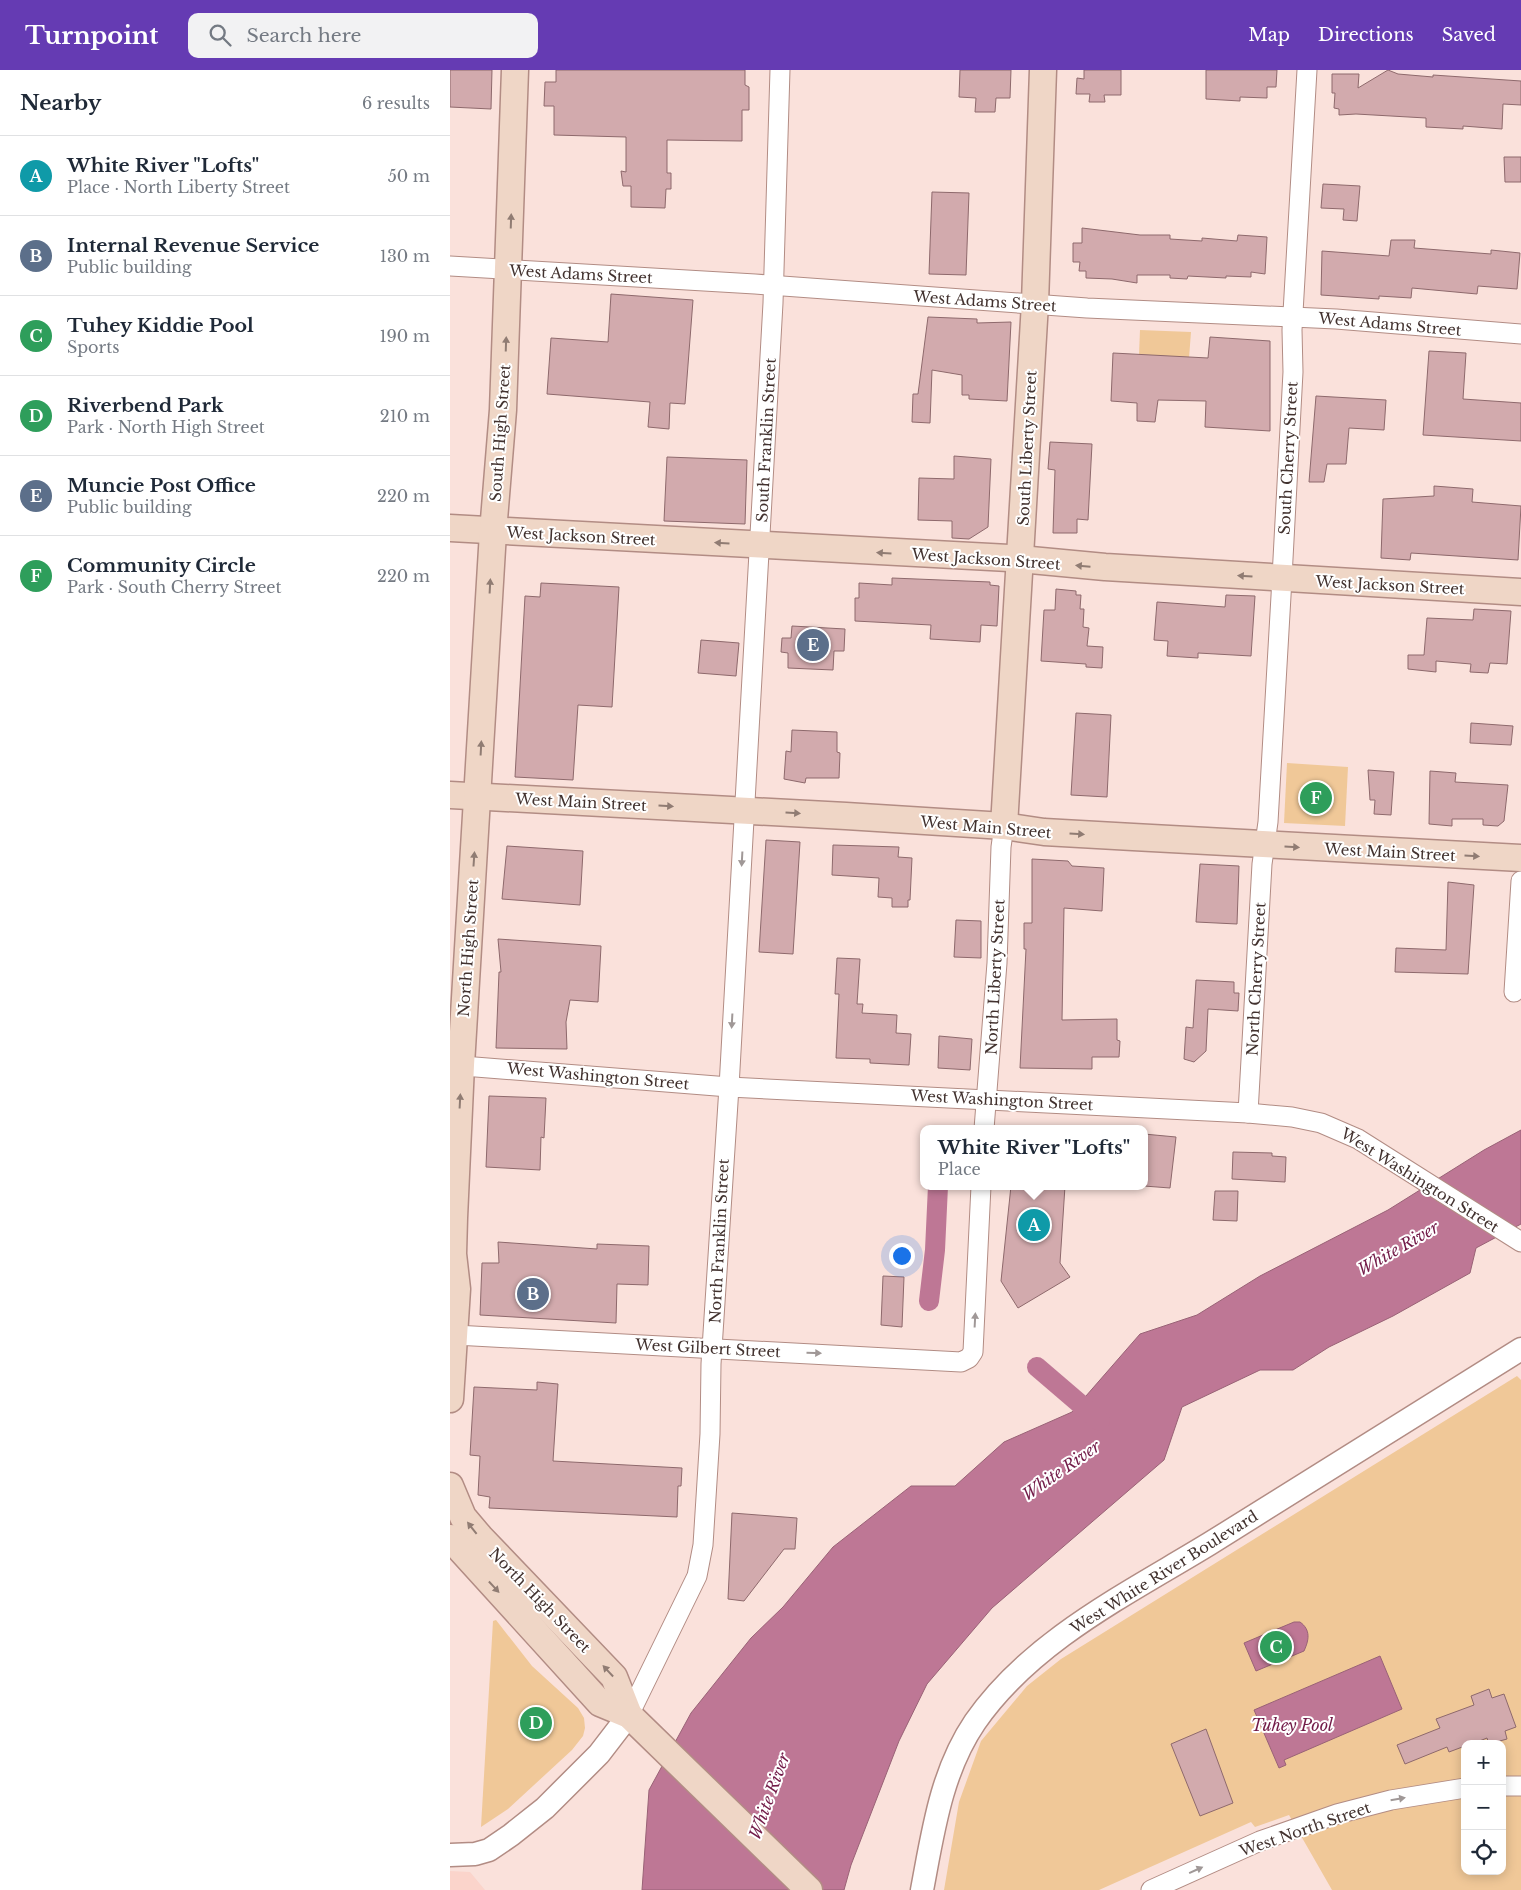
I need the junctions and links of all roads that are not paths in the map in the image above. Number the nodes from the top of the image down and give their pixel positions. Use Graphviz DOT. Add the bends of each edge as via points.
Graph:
graph roads {
  1 [pos="516,70"];
  2 [pos="780,70"];
  3 [pos="1043,70"];
  4 [pos="1308,70"];
  5 [pos="450,266"];
  6 [pos="509,270"];
  7 [pos="774,286"];
  8 [pos="1035,303"];
  9 [pos="1293,317"];
  10 [pos="1521,334"];
  11 [pos="450,528"];
  12 [pos="492,532"];
  13 [pos="760,545"];
  14 [pos="1020,560"];
  15 [pos="1282,578"];
  16 [pos="1521,592"];
  17 [pos="450,795"];
  18 [pos="478,797"];
  19 [pos="745,810"];
  20 [pos="1004,826"];
  21 [pos="1264,845"];
  22 [pos="1521,858"];
  23 [pos="1521,881"];
  24 [pos="1514,992"];
  25 [pos="456,1065"];
  26 [pos="729,1087"];
  27 [pos="987,1100"];
  28 [pos="1248,1114"];
  29 [pos="984,1125"];
  30 [pos="982,1190"];
  31 [pos="1521,1242"];
  32 [pos="452,1258"];
  33 [pos="454,1335"];
  34 [pos="1521,1349"];
  35 [pos="712,1350"];
  36 [pos="450,1399"];
  37 [pos="450,1486"];
  38 [pos="450,1538"];
  39 [pos="628,1715"];
  40 [pos="1506,1786"];
  41 [pos="1521,1786"];
  42 [pos="1461,1789"];
  43 [pos="450,1856"];
  44 [pos="809,1890"];
  45 [pos="922,1890"];
  46 [pos="1151,1890"];
  6 -- 1 [label="main road, South High Street, one-way"];
  2 -- 7 [label="street, South Franklin Street"];
  3 -- 8 [label="main road, South Liberty Street"];
  4 -- 9 [label="street, South Cherry Street"];
  5 -- 6 [label="street, West Adams Street"];
  6 -- 7 [label="street, West Adams Street"];
  12 -- 6 [label="main road, South High Street, one-way" via="503,410"];
  7 -- 8 [label="street, West Adams Street"];
  7 -- 13 [label="street, South Franklin Street"];
  8 -- 9 [label="street, West Adams Street"];
  8 -- 14 [label="main road, South Liberty Street"];
  9 -- 10 [label="street, West Adams Street"];
  9 -- 15 [label="street, South Cherry Street"];
  11 -- 12 [label="main road, West Jackson Street"];
  13 -- 12 [label="main road, West Jackson Street, one-way"];
  18 -- 12 [label="main road, South High Street, one-way"];
  14 -- 13 [label="main road, West Jackson Street, one-way"];
  13 -- 19 [label="street, South Franklin Street"];
  15 -- 14 [label="main road, West Jackson Street, one-way"];
  14 -- 20 [label="main road, South Liberty Street"];
  15 -- 16 [label="main road, West Jackson Street"];
  15 -- 21 [label="street, South Cherry Street"];
  17 -- 18 [label="main road, West Main Street"];
  18 -- 19 [label="main road, West Main Street, one-way"];
  25 -- 18 [label="main road, North High Street, one-way"];
  19 -- 20 [label="main road, West Main Street, one-way"];
  19 -- 26 [label="street, North Franklin Street, one-way"];
  20 -- 21 [label="main road, West Main Street, one-way" via="1044,832"];
  20 -- 27 [label="street, North Liberty Street"];
  21 -- 22 [label="main road, West Main Street, one-way"];
  21 -- 28 [label="street, North Cherry Street"];
  23 -- 24 [label="street"];
  25 -- 26 [label="street, West Washington Street"];
  32 -- 25 [label="main road, North High Street, one-way"];
  26 -- 27 [label="street, West Washington Street"];
  26 -- 35 [label="street, North Franklin Street"];
  27 -- 28 [label="street, West Washington Street"];
  27 -- 29 [label="street, North Liberty Street"];
  28 -- 31 [label="street, West Washington Street" via="1321,1123 1358,1139"];
  35 -- 30 [label="street, West Gilbert Street, one-way" via="962,1362 969,1358 974,1352"];
  32 -- 33 [label="main road, North High Street" via="457,1288"];
  33 -- 35 [label="street, West Gilbert Street"];
  33 -- 36 [label="main road, North High Street"];
  34 -- 45 [label="street, West White River Boulevard" via="1096,1614 1025,1665 975,1722 951,1766 936,1819"];
  35 -- 39 [label="street, North Franklin Street" via="710,1434 697,1576"];
  39 -- 37 [label="main road, North High Street, one-way" via="614,1677 480,1537 463,1516"];
  38 -- 39 [label="main road, North High Street, one-way" via="600,1703"];
  39 -- 43 [label="street" via="599,1754 545,1808 511,1835 490,1850"];
  39 -- 44 [label="main road, North High Street"];
  40 -- 41 [label="street"];
  46 -- 42 [label="street, West North Street, one-way" via="1260,1841 1337,1814 1391,1800"];
}
